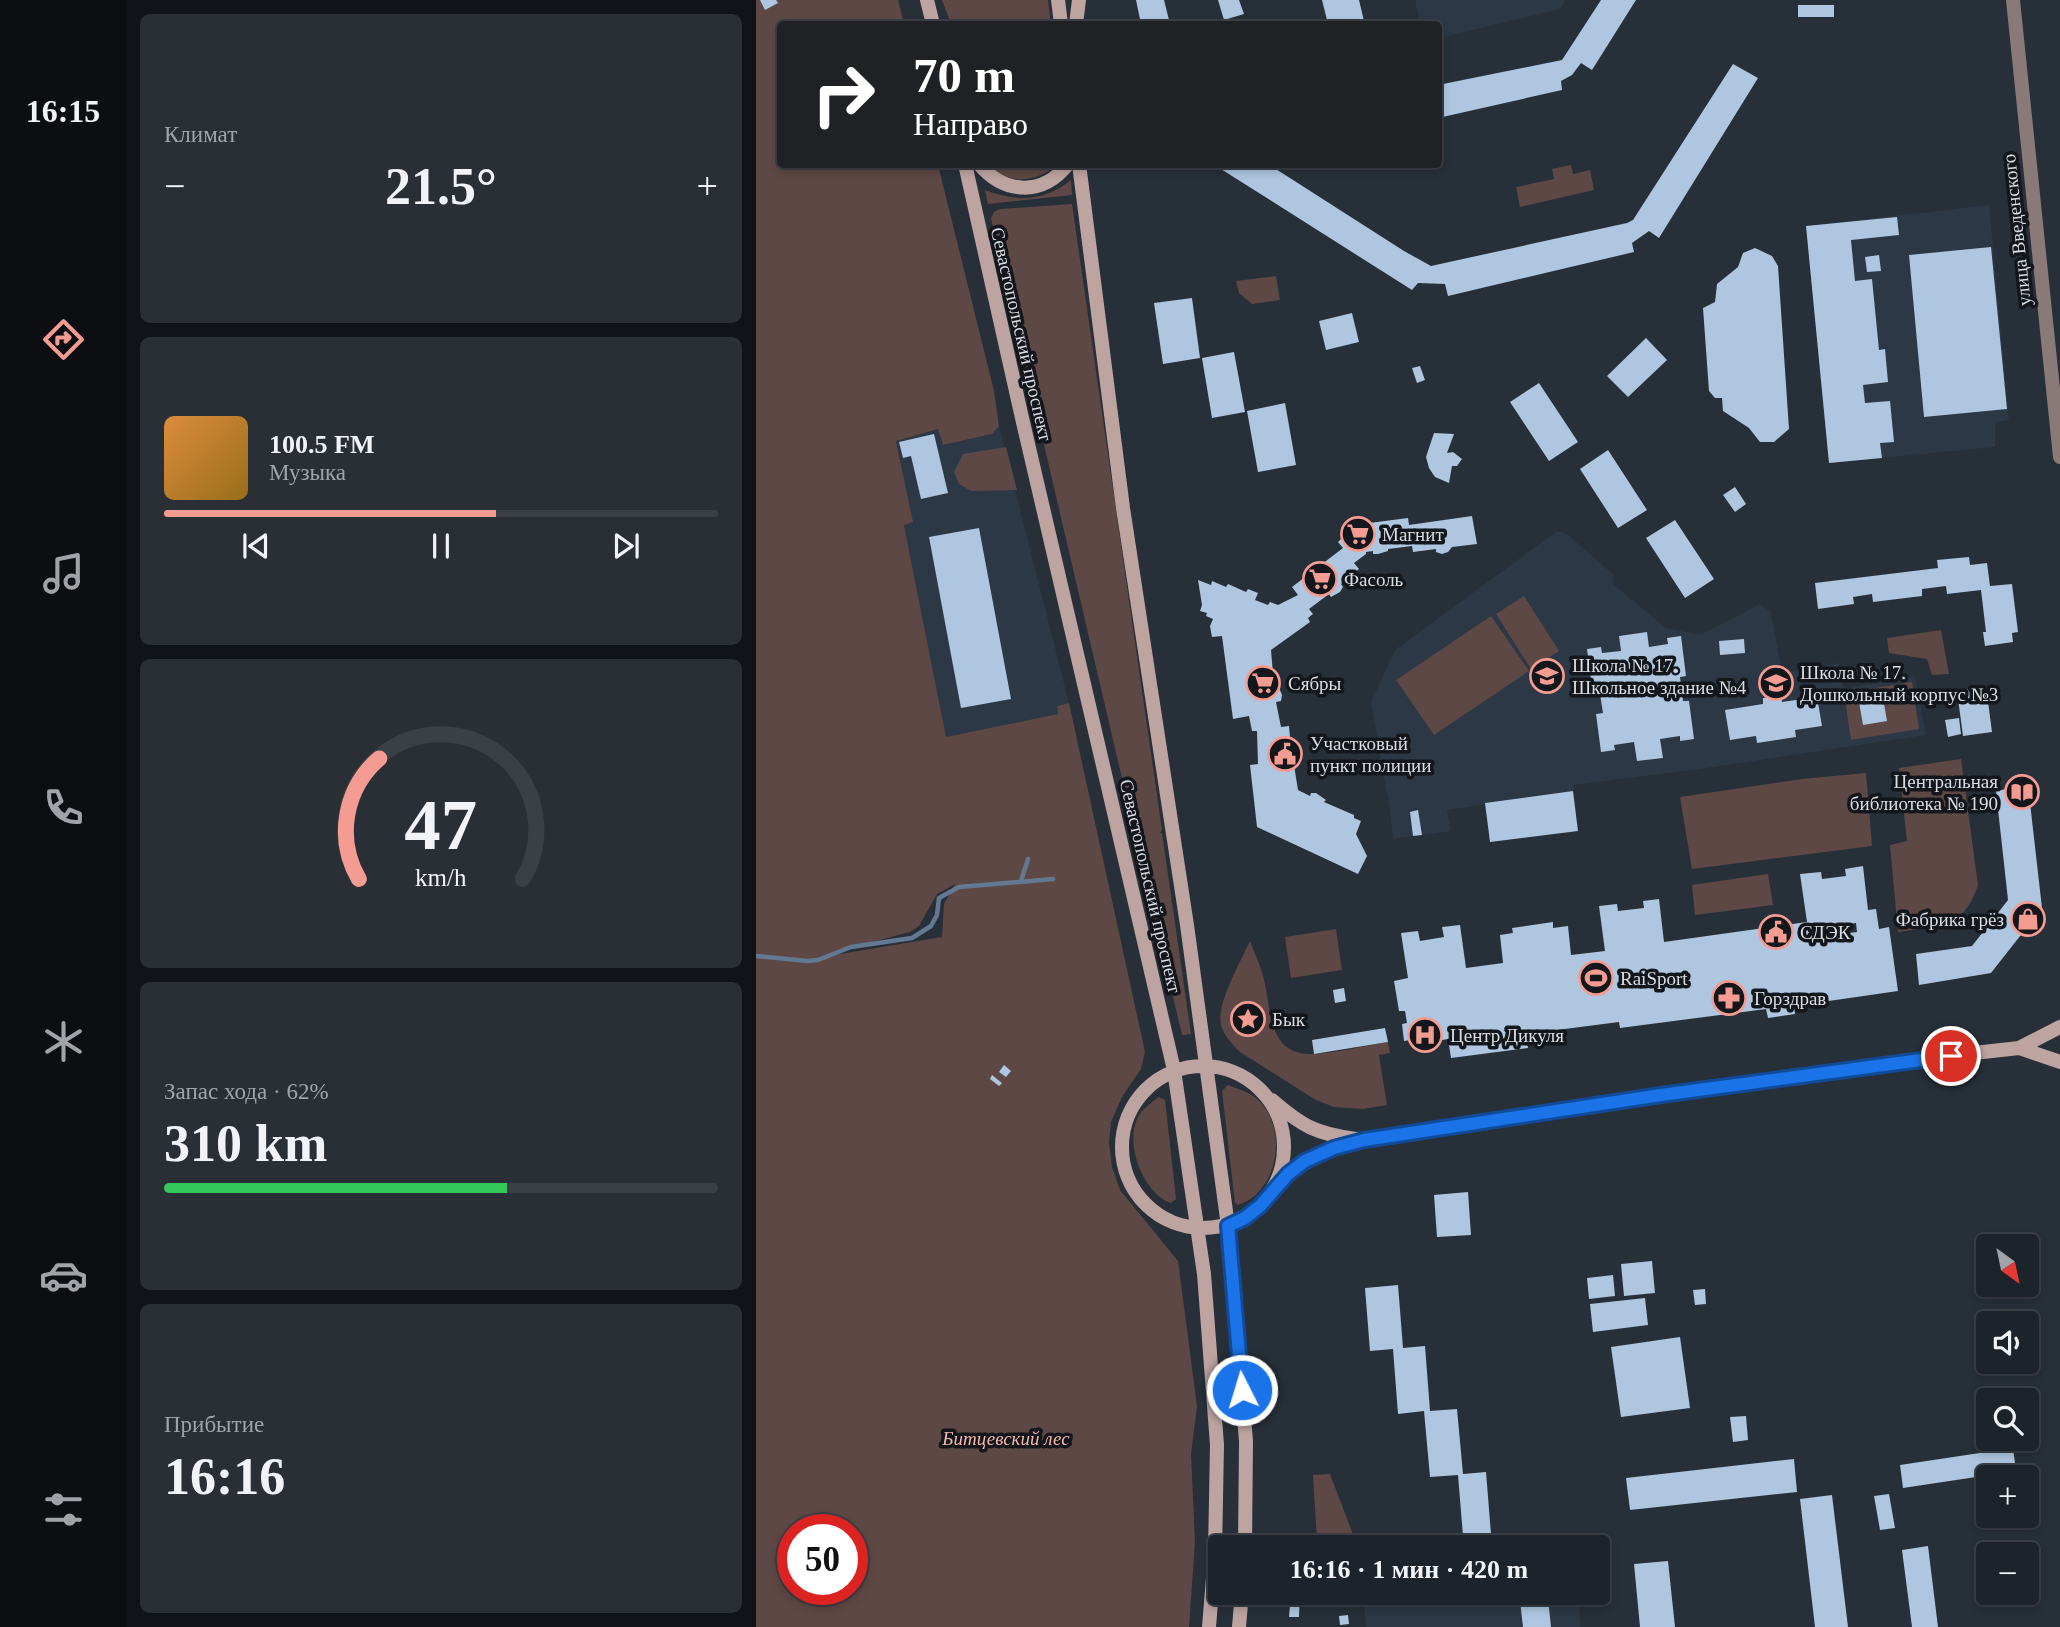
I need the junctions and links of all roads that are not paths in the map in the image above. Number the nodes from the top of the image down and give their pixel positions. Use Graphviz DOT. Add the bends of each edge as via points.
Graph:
graph roads {
  1 [pos="927,0"];
  2 [pos="1058,0"];
  3 [pos="1079,0"];
  4 [pos="2013,0"];
  5 [pos="932,21"];
  6 [pos="1061,21"];
  7 [pos="1076,21"];
  8 [pos="966,168"];
  9 [pos="983,168"];
  10 [pos="1064,168"];
  11 [pos="1080,168"];
  12 [pos="2060,457"];
  13 [pos="2060,1027"];
  14 [pos="2019,1048"];
  15 [pos="2060,1062"];
  16 [pos="1207,1066"];
  17 [pos="1174,1070"];
  18 [pos="1260,1090"];
  19 [pos="1364,1140"];
  20 [pos="1272,1191"];
  21 [pos="1228,1226"];
  22 [pos="1198,1231"];
  23 [pos="1245,1535"];
  24 [pos="1241,1605"];
  25 [pos="1209,1627"];
  26 [pos="1239,1627"];
  1 -- 5 [label="main road"];
  2 -- 6 [label="main road"];
  3 -- 7 [label="main road"];
  4 -- 12 [label="street, улица Введенского"];
  8 -- 17 [label="main road, Севастопольский проспект"];
  9 -- 10 [label="main road" via="1000,183 1019,188 1044,184"];
  11 -- 16 [label="main road, Севастопольский проспект" via="1123,508"];
  13 -- 14 [label="main road"];
  14 -- 15 [label="main road"];
  14 -- 19 [label="main road"];
  16 -- 17 [label="main road"];
  16 -- 18 [label="main road" via="1244,1078"];
  16 -- 21 [label="main road, Севастопольский проспект"];
  17 -- 22 [label="main road, Севастопольский проспект"];
  17 -- 22 [label="main road" via="1140,1093 1128,1110 1122,1145 1132,1179 1150,1205 1179,1226"];
  18 -- 19 [label="main road" via="1308,1128"];
  18 -- 20 [label="main road" via="1280,1122 1283,1139 1282,1166"];
  19 -- 20 [label="main road" via="1305,1161"];
  20 -- 21 [label="main road" via="1245,1218"];
  21 -- 22 [label="main road"];
  21 -- 23 [label="main road, Севастопольский проспект" via="1246,1441"];
  22 -- 25 [label="main road, Севастопольский проспект" via="1217,1445"];
  24 -- 26 [label="main road"];
}
